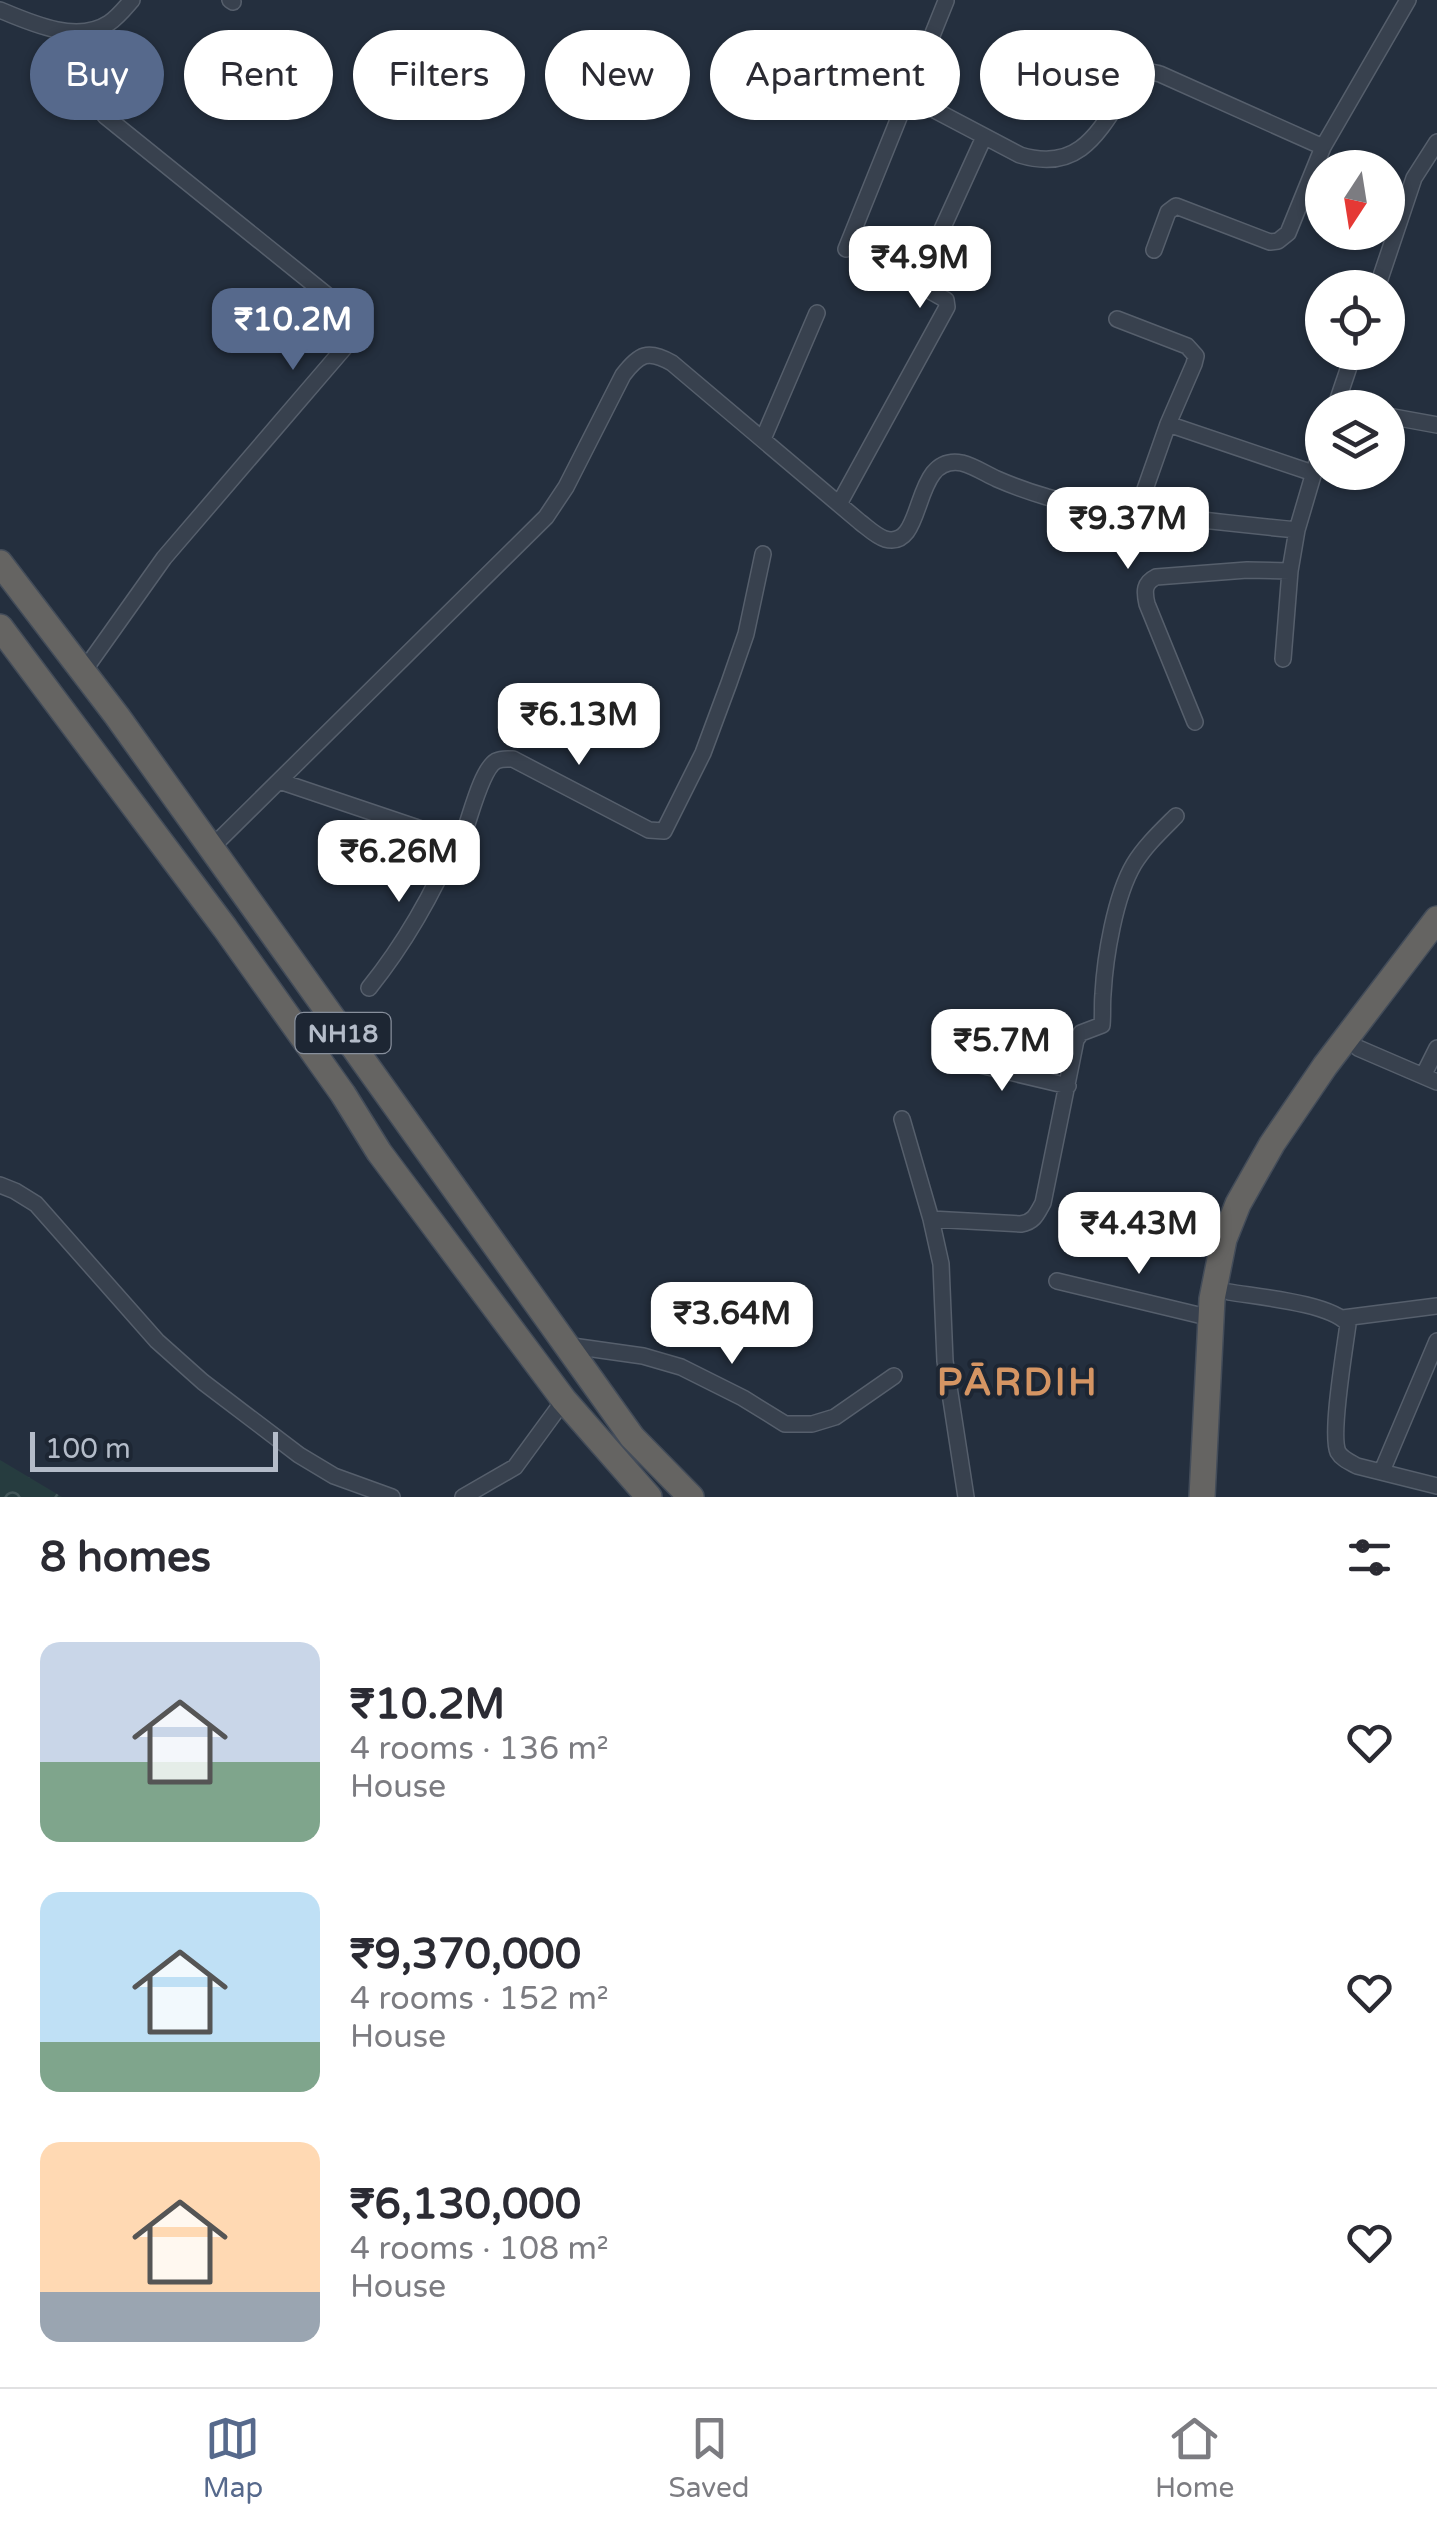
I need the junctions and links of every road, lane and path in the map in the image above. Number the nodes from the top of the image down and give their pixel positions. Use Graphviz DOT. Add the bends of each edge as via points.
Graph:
graph roads {
  1 [pos="132,0"];
  2 [pos="1408,0"];
  3 [pos="946,1"];
  4 [pos="0,10"];
  5 [pos="934,30"];
  6 [pos="111,120"];
  7 [pos="898,120"];
  8 [pos="951,120"];
  9 [pos="984,138"];
  10 [pos="1437,142"];
  11 [pos="1324,147"];
  12 [pos="846,248"];
  13 [pos="1154,250"];
  14 [pos="1382,270"];
  15 [pos="817,312"];
  16 [pos="1117,319"];
  17 [pos="1405,419"];
  18 [pos="1168,424"];
  19 [pos="1437,424"];
  20 [pos="763,439"];
  21 [pos="1305,472"];
  22 [pos="1308,490"];
  23 [pos="839,504"];
  24 [pos="1137,512"];
  25 [pos="1297,530"];
  26 [pos="764,554"];
  27 [pos="0,564"];
  28 [pos="1290,571"];
  29 [pos="0,627"];
  30 [pos="1283,659"];
  31 [pos="83,672"];
  32 [pos="1196,722"];
  33 [pos="279,781"];
  34 [pos="1176,816"];
  35 [pos="457,838"];
  36 [pos="211,848"];
  37 [pos="1437,919"];
  38 [pos="1437,946"];
  39 [pos="370,988"];
  40 [pos="1358,1048"];
  41 [pos="1437,1048"];
  42 [pos="946,1058"];
  43 [pos="1430,1079"];
  44 [pos="1068,1086"];
  45 [pos="902,1118"];
  46 [pos="413,1132"];
  47 [pos="380,1152"];
  48 [pos="0,1185"];
  49 [pos="932,1218"];
  50 [pos="1056,1281"];
  51 [pos="1229,1292"];
  52 [pos="1437,1306"];
  53 [pos="1211,1318"];
  54 [pos="1343,1318"];
  55 [pos="1437,1341"];
  56 [pos="565,1346"];
  57 [pos="894,1376"];
  58 [pos="564,1400"];
  59 [pos="1382,1472"];
  60 [pos="1428,1488"];
  61 [pos="369,1494"];
  62 [pos="392,1497"];
  63 [pos="463,1497"];
  64 [pos="650,1497"];
  65 [pos="692,1497"];
  66 [pos="966,1497"];
  67 [pos="1202,1497"];
  68 [pos="1216,1497"];
  1 -- 4 [label="street" via="107,24 76,32"];
  2 -- 11 [label="street"];
  3 -- 5 [label="street"];
  6 -- 31 [label="street" via="344,308 352,328 345,347 164,558"];
  7 -- 12 [label="street"];
  8 -- 9 [label="street"];
  9 -- 11 [label="street" via="1035,159 1065,158 1148,72"];
  9 -- 23 [label="street" via="919,280 947,307"];
  10 -- 14 [label="street" via="1414,178"];
  11 -- 13 [label="street" via="1282,238 1270,242 1176,206"];
  15 -- 20 [label="street"];
  16 -- 18 [label="street" via="1194,351"];
  17 -- 19 [label="street"];
  18 -- 21 [label="street"];
  18 -- 24 [label="street"];
  20 -- 23 [label="street"];
  20 -- 33 [label="street" via="672,363 660,356 632,362 546,517"];
  22 -- 25 [label="street"];
  23 -- 24 [label="street" via="877,535 897,540 910,529 928,479 944,465 964,463 1047,497"];
  24 -- 25 [label="street"];
  25 -- 28 [label="street"];
  26 -- 35 [label="street" via="729,684 664,831 649,830 504,759 485,776"];
  27 -- 31 [label="highway, NH18"];
  28 -- 30 [label="street"];
  28 -- 32 [label="street" via="1156,576 1146,587"];
  29 -- 47 [label="highway, NH18" via="225,928"];
  31 -- 36 [label="highway, NH18"];
  33 -- 35 [label="street"];
  33 -- 36 [label="street"];
  34 -- 44 [label="street" via="1132,867 1106,956 1102,1026 1078,1035"];
  35 -- 39 [label="street" via="426,906"];
  36 -- 46 [label="highway, NH18"];
  37 -- 53 [label="highway" via="1325,1066 1253,1175 1224,1239"];
  38 -- 40 [label="highway"];
  40 -- 43 [label="street"];
  40 -- 51 [label="highway" via="1260,1195 1236,1252"];
  41 -- 43 [label="street"];
  42 -- 44 [label="street"];
  44 -- 49 [label="street" via="1043,1203 1030,1222"];
  45 -- 49 [label="street"];
  46 -- 47 [label="highway"];
  46 -- 56 [label="highway, NH18"];
  47 -- 58 [label="highway, NH18"];
  48 -- 61 [label="street" via="36,1204 157,1341 203,1382 299,1455"];
  49 -- 66 [label="street"];
  50 -- 53 [label="street"];
  51 -- 54 [label="street"];
  51 -- 68 [label="highway"];
  52 -- 54 [label="street"];
  53 -- 67 [label="highway"];
  54 -- 59 [label="street" via="1348,1324 1339,1453"];
  55 -- 59 [label="street"];
  56 -- 57 [label="street" via="681,1367 785,1424 835,1418"];
  56 -- 65 [label="highway, NH18" via="632,1437"];
  58 -- 63 [label="street" via="515,1468"];
  58 -- 64 [label="highway, NH18"];
  59 -- 60 [label="street"];
  61 -- 62 [label="street"];
}
